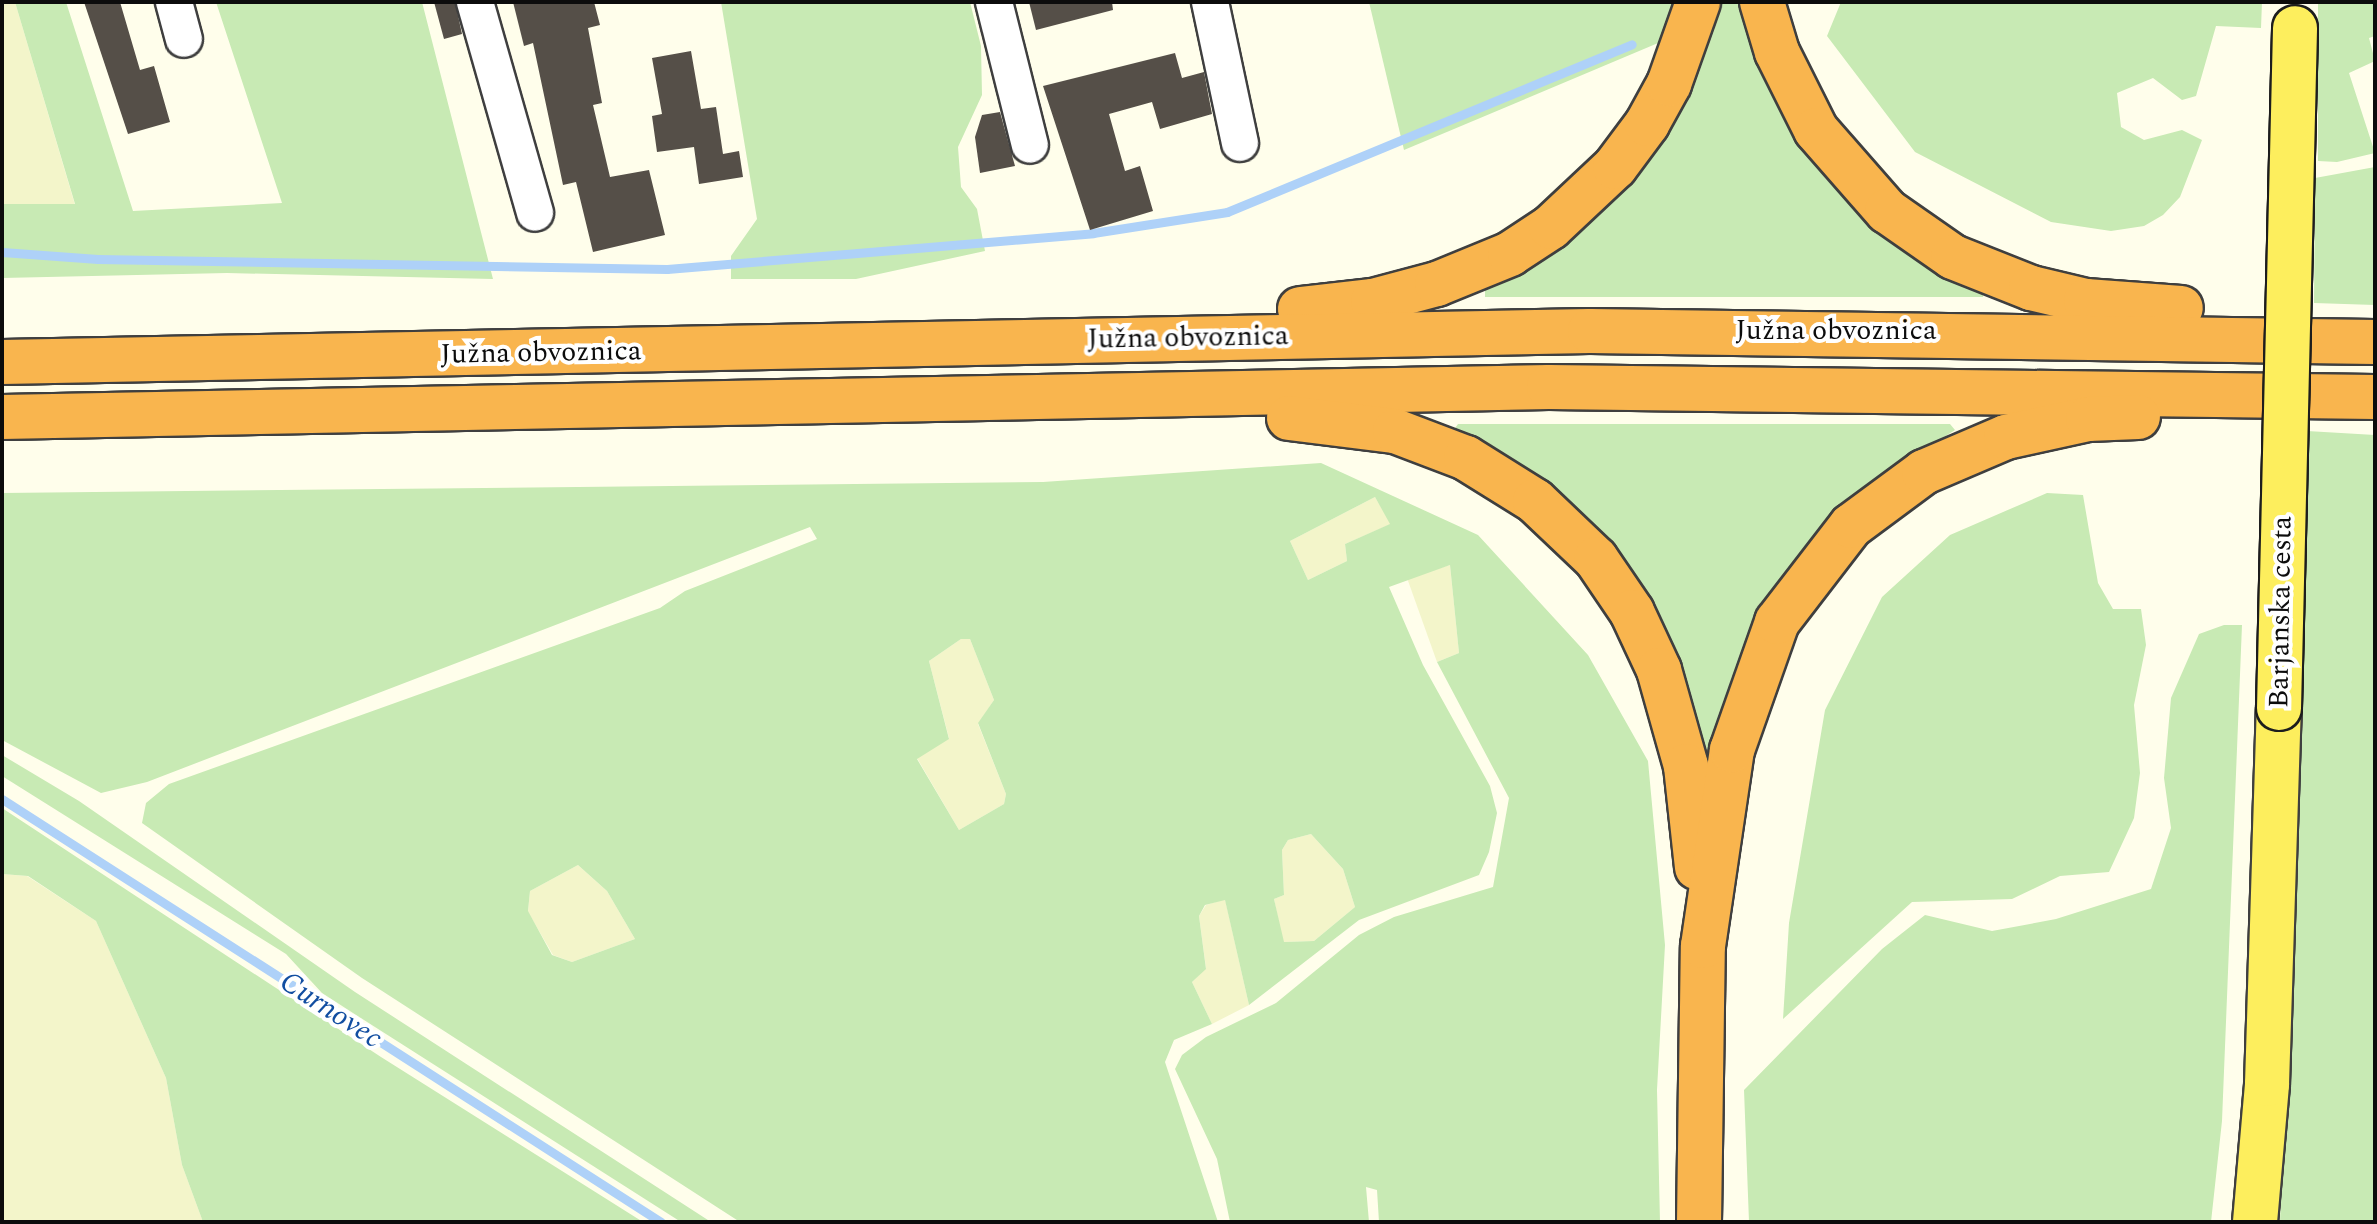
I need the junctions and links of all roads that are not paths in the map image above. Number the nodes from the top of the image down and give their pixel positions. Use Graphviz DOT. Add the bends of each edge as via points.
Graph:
graph roads {
  1 [pos="174,2"];
  2 [pos="475,2"];
  3 [pos="994,2"];
  4 [pos="1210,2"];
  5 [pos="1698,2"];
  6 [pos="1762,2"];
  7 [pos="2295,15"];
  8 [pos="184,39"];
  9 [pos="1240,143"];
  10 [pos="1030,145"];
  11 [pos="535,213"];
  12 [pos="1110,339"];
  13 [pos="2311,340"];
  14 [pos="2375,342"];
  15 [pos="2,362"];
  16 [pos="1104,395"];
  17 [pos="2359,397"];
  18 [pos="2,417"];
  19 [pos="1703,946"];
  20 [pos="1699,1222"];
  21 [pos="2255,1222"];
  1 -- 8 [label="street"];
  2 -- 11 [label="street"];
  3 -- 10 [label="street"];
  4 -- 9 [label="street"];
  5 -- 12 [label="highway" via="1669,84 1615,167 1551,227 1510,254 1437,284 1373,301 1211,312"];
  6 -- 13 [label="highway" via="1794,92 1834,158 1887,211 1953,257 2031,288 2086,301 2223,312"];
  7 -- 21 [label="main road, Barjanska cesta, bridge" via="2267,1084"];
  12 -- 13 [label="highway, Južna obvoznica" via="1711,330"];
  12 -- 15 [label="highway, Južna obvoznica"];
  13 -- 14 [label="highway, Južna obvoznica"];
  16 -- 17 [label="highway, Južna obvoznica" via="1757,386"];
  16 -- 18 [label="highway, Južna obvoznica"];
  16 -- 19 [label="highway" via="1235,419 1305,418 1395,431 1501,478 1568,528 1632,612 1667,694 1689,789"];
  17 -- 19 [label="highway" via="2227,418 2088,419 2031,431 1924,472 1862,515 1799,586 1759,659 1732,750"];
  19 -- 20 [label="highway"];
}
